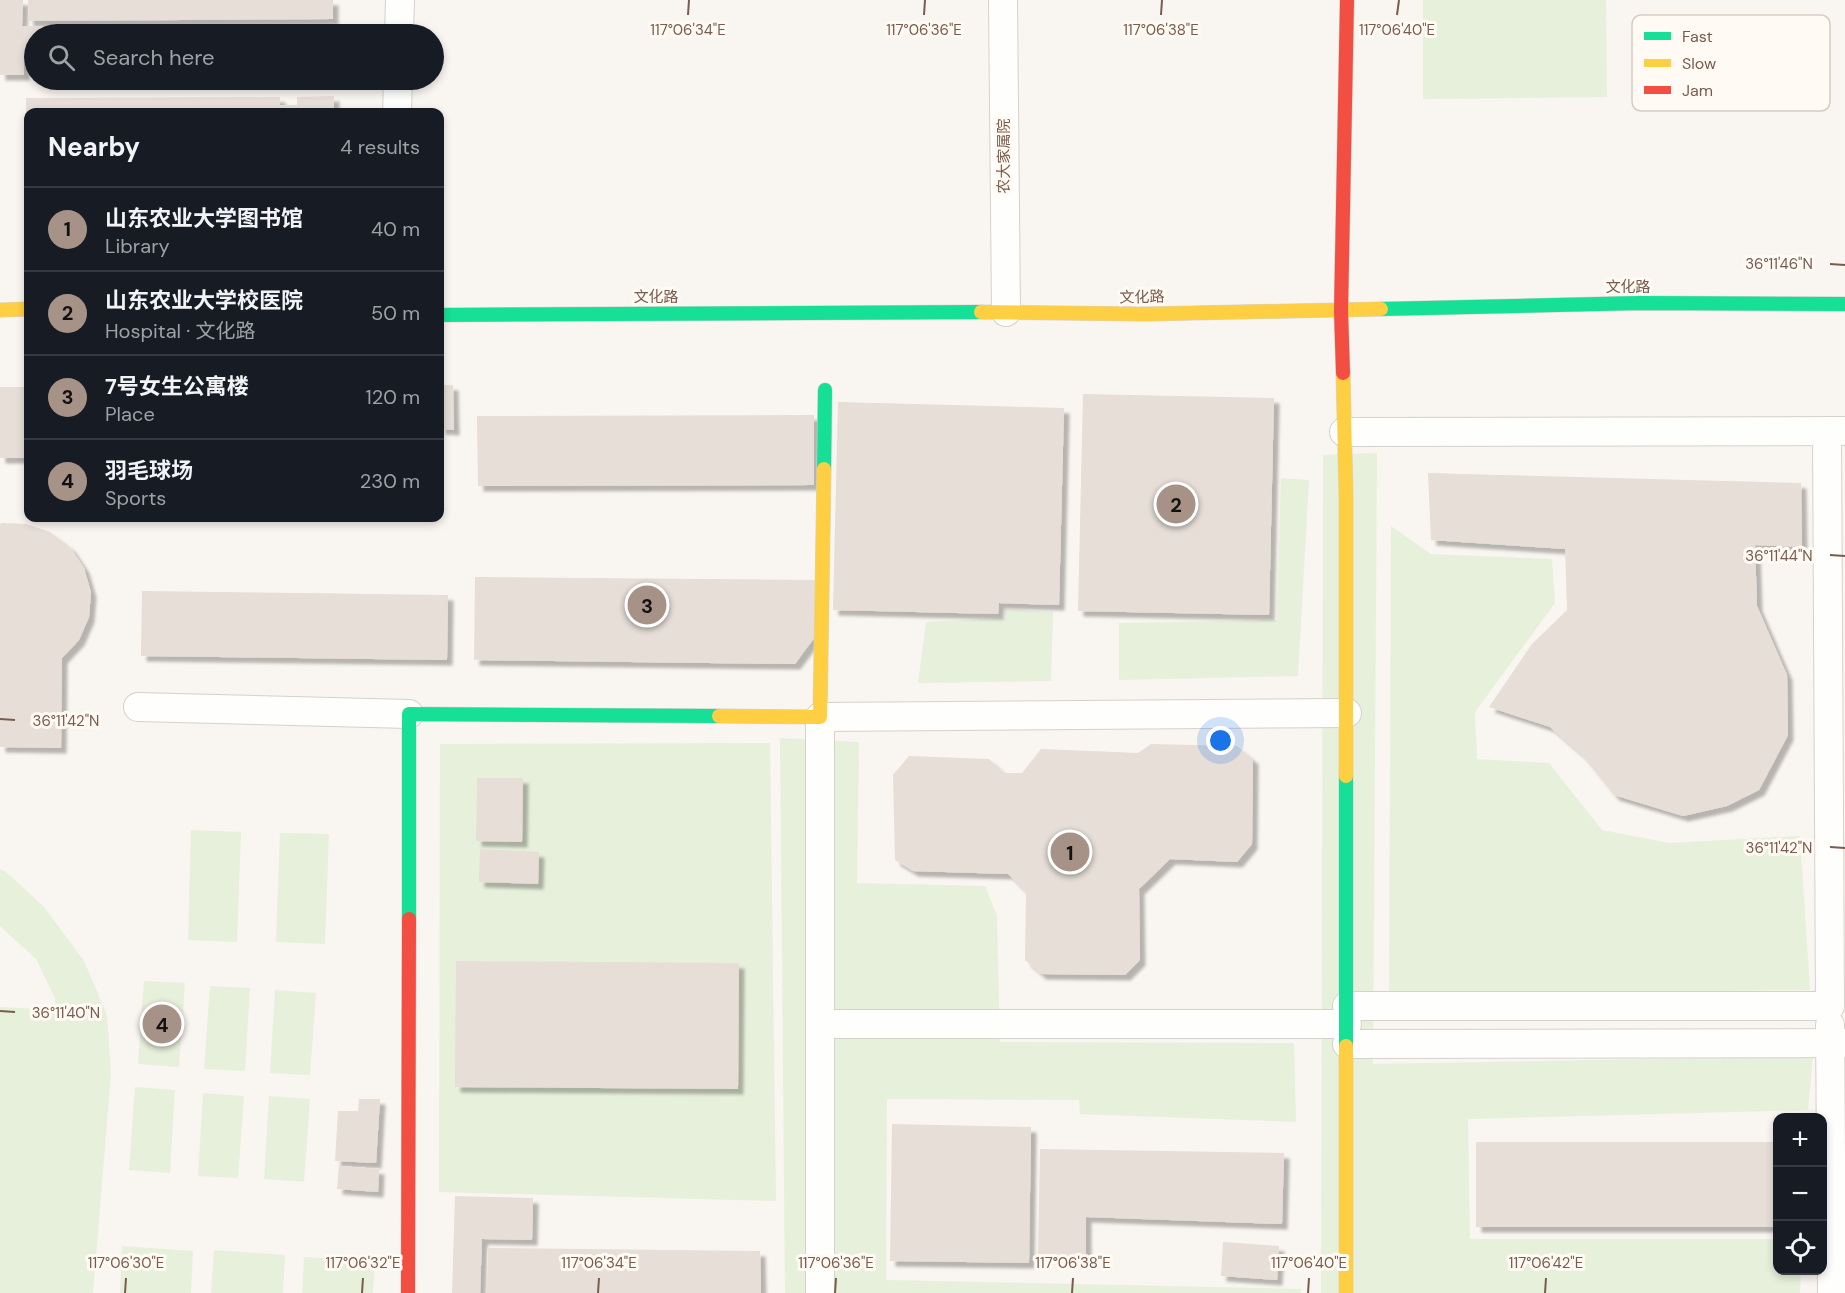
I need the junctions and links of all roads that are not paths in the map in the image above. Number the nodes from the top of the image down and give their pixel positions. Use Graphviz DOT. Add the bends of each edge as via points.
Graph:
graph roads {
  1 [pos="400,0"];
  2 [pos="1003,0"];
  3 [pos="1347,0"];
  4 [pos="399,24"];
  5 [pos="398,90"];
  6 [pos="397,108"];
  7 [pos="1845,304"];
  8 [pos="24,309"];
  9 [pos="0,310"];
  10 [pos="1341,311"];
  11 [pos="1006,312"];
  12 [pos="444,315"];
  13 [pos="825,390"];
  14 [pos="1836,431"];
  15 [pos="1344,432"];
  16 [pos="138,707"];
  17 [pos="1347,713"];
  18 [pos="409,714"];
  19 [pos="820,717"];
  20 [pos="1837,1006"];
  21 [pos="821,1024"];
  22 [pos="1347,1025"];
  23 [pos="1837,1043"];
  24 [pos="408,1293"];
  25 [pos="820,1293"];
  26 [pos="1346,1293"];
  27 [pos="1832,1293"];
  1 -- 4 [label="street"];
  2 -- 11 [label="street, 农大家属院"];
  3 -- 10 [label="street"];
  5 -- 6 [label="street"];
  7 -- 10 [label="street, 文化路" via="1575,304"];
  8 -- 9 [label="street"];
  10 -- 11 [label="street, 文化路" via="1088,315"];
  10 -- 15 [label="street"];
  11 -- 12 [label="street, 文化路"];
  13 -- 19 [label="street"];
  14 -- 15 [label="street"];
  14 -- 20 [label="street"];
  15 -- 17 [label="street"];
  16 -- 18 [label="street"];
  17 -- 19 [label="street"];
  17 -- 22 [label="street"];
  18 -- 19 [label="street"];
  18 -- 24 [label="street"];
  19 -- 21 [label="street"];
  20 -- 22 [label="street"];
  20 -- 23 [label="street"];
  21 -- 22 [label="street"];
  21 -- 25 [label="street"];
  22 -- 23 [label="street"];
  22 -- 26 [label="street"];
  23 -- 27 [label="street"];
}
